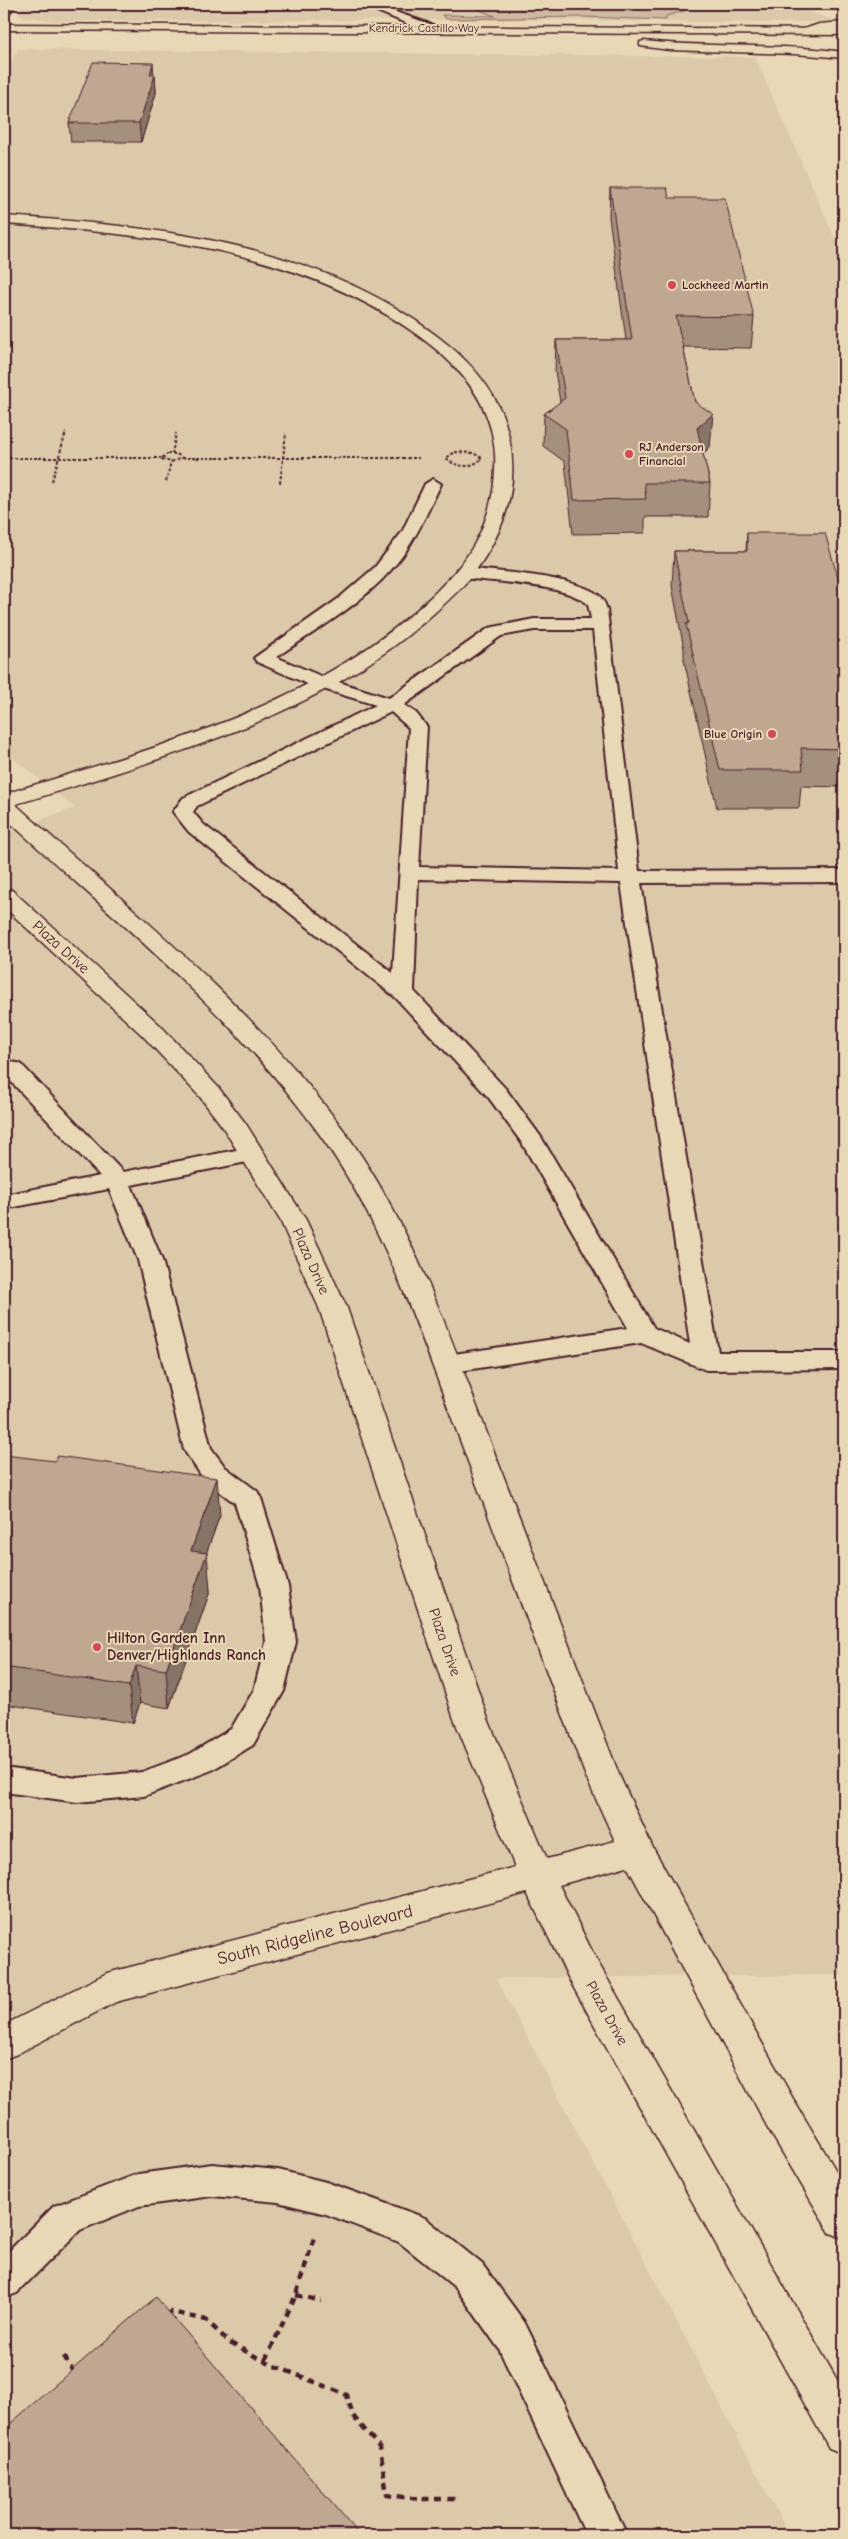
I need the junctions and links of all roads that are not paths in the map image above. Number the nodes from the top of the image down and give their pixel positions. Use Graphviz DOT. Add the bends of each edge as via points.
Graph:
graph roads {
  1 [pos="9,4"];
  2 [pos="365,4"];
  3 [pos="4,14"];
  4 [pos="844,25"];
  5 [pos="4,27"];
  6 [pos="436,28"];
  7 [pos="804,31"];
  8 [pos="844,32"];
  9 [pos="628,44"];
  10 [pos="644,44"];
  11 [pos="844,46"];
  12 [pos="844,55"];
  13 [pos="4,220"];
  14 [pos="433,484"];
  15 [pos="463,573"];
  16 [pos="601,625"];
  17 [pos="324,684"];
  18 [pos="391,705"];
  19 [pos="4,800"];
  20 [pos="4,806"];
  21 [pos="408,873"];
  22 [pos="844,876"];
  23 [pos="630,877"];
  24 [pos="4,895"];
  25 [pos="403,992"];
  26 [pos="4,1066"];
  27 [pos="252,1154"];
  28 [pos="117,1180"];
  29 [pos="4,1202"];
  30 [pos="644,1334"];
  31 [pos="706,1361"];
  32 [pos="844,1361"];
  33 [pos="447,1364"];
  34 [pos="4,1780"];
  35 [pos="636,1850"];
  36 [pos="537,1877"];
  37 [pos="4,2043"];
  38 [pos="844,2220"];
  39 [pos="4,2281"];
  40 [pos="844,2432"];
  41 [pos="607,2535"];
  1 -- 3 [label="main road"];
  2 -- 6 [label="lane" via="416,24"];
  4 -- 7 [label="main road" via="819,26"];
  5 -- 6 [label="main road, Kendrick Castillo Way"];
  6 -- 7 [label="main road, Kendrick Castillo Way"];
  7 -- 8 [label="main road, Kendrick Castillo Way"];
  9 -- 10 [label="main road"];
  10 -- 11 [label="main road"];
  10 -- 12 [label="main road" via="683,49"];
  13 -- 15 [label="main road" via="130,231 222,247 323,277 398,314 438,341 460,362 484,393 502,432 504,460 497,519"];
  14 -- 17 [label="lane" via="409,533 377,573 342,605 263,658"];
  15 -- 16 [label="lane" via="551,584 582,592 596,601"];
  15 -- 17 [label="main road" via="392,639"];
  16 -- 18 [label="lane" via="547,624 511,627 495,632"];
  16 -- 23 [label="lane"];
  17 -- 18 [label="lane"];
  17 -- 19 [label="main road" via="226,730"];
  18 -- 21 [label="lane" via="418,727"];
  18 -- 25 [label="lane" via="190,802 183,812 196,828"];
  20 -- 33 [label="main road" via="226,1007 285,1072 333,1134 375,1203 419,1292"];
  21 -- 23 [label="lane"];
  21 -- 25 [label="lane"];
  22 -- 23 [label="lane"];
  23 -- 31 [label="lane"];
  24 -- 27 [label="main road, Plaza Drive" via="151,1030 209,1092"];
  25 -- 30 [label="lane" via="497,1093 533,1142"];
  26 -- 28 [label="lane" via="13,1069"];
  27 -- 28 [label="lane"];
  27 -- 36 [label="main road, Plaza Drive" via="293,1220 333,1308 471,1719"];
  28 -- 29 [label="lane"];
  28 -- 34 [label="lane" via="150,1260 198,1450 215,1474 247,1498 274,1586 281,1642 269,1691 242,1737 201,1762 144,1784 125,1786 77,1790"];
  30 -- 31 [label="lane"];
  30 -- 33 [label="lane"];
  31 -- 32 [label="lane"];
  33 -- 35 [label="main road" via="603,1777"];
  35 -- 36 [label="main road, South Ridgeline Boulevard"];
  35 -- 38 [label="main road" via="782,2116"];
  36 -- 37 [label="main road, South Ridgeline Boulevard" via="107,1989"];
  36 -- 40 [label="main road, Plaza Drive" via="583,1970"];
  39 -- 41 [label="lane" via="67,2218 138,2190 212,2180 278,2186 326,2198 412,2230 469,2276 512,2336"];
}
